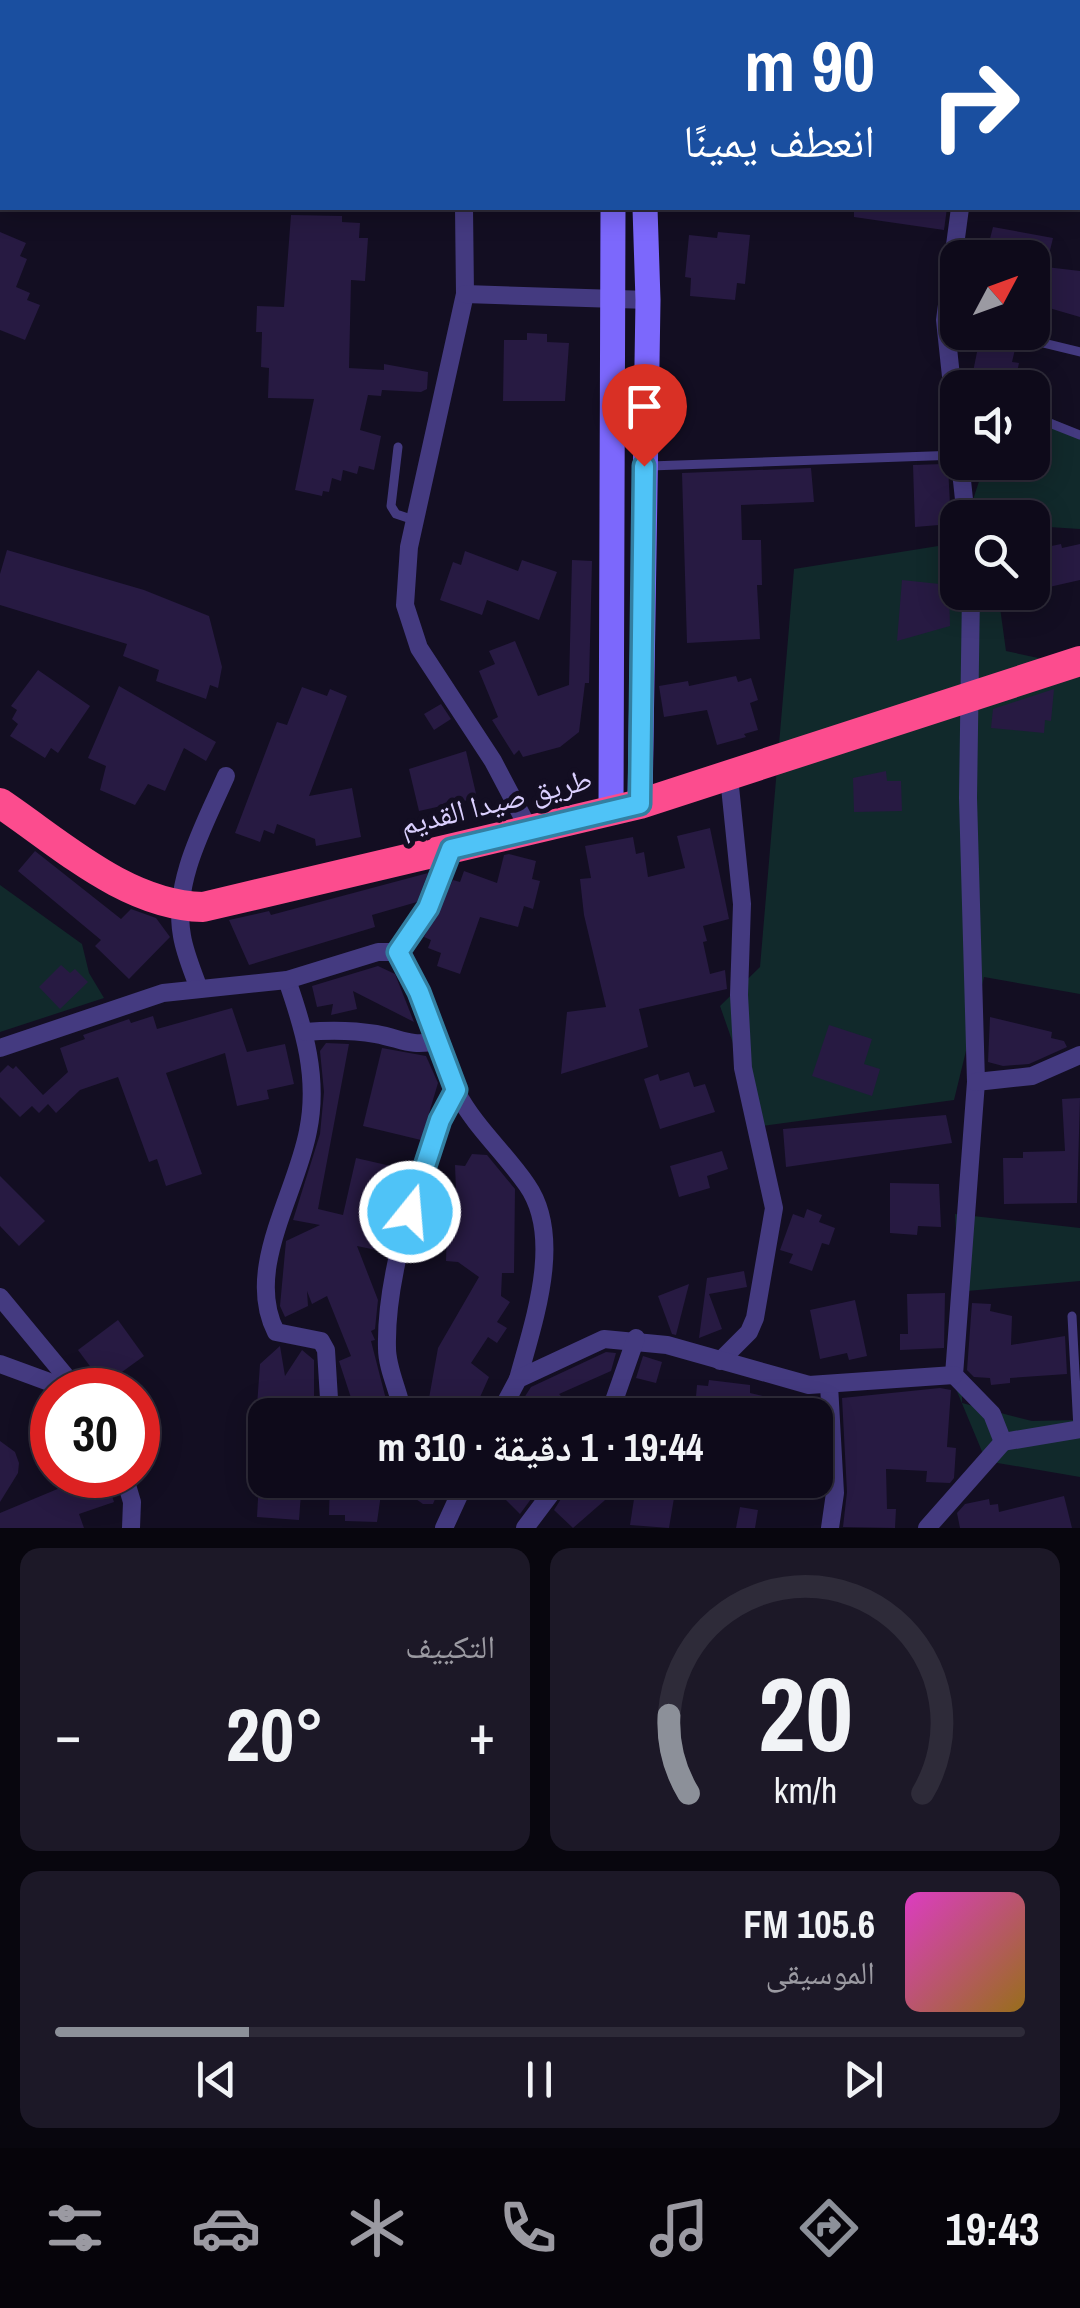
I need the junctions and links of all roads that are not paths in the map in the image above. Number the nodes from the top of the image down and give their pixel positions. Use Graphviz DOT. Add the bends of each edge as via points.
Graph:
graph roads {
  1 [pos="464,210"];
  2 [pos="613,210"];
  3 [pos="645,210"];
  4 [pos="960,210"];
  5 [pos="957,240"];
  6 [pos="465,294"];
  7 [pos="612,299"];
  8 [pos="648,300"];
  9 [pos="1050,345"];
  10 [pos="1080,352"];
  11 [pos="1050,423"];
  12 [pos="1080,435"];
  13 [pos="398,448"];
  14 [pos="940,456"];
  15 [pos="644,466"];
  16 [pos="414,520"];
  17 [pos="971,610"];
  18 [pos="1080,661"];
  19 [pos="972,693"];
  20 [pos="226,776"];
  21 [pos="729,778"];
  22 [pos="0,803"];
  23 [pos="625,807"];
  24 [pos="531,832"];
  25 [pos="451,849"];
  26 [pos="180,906"];
  27 [pos="398,952"];
  28 [pos="287,980"];
  29 [pos="198,989"];
  30 [pos="305,1032"];
  31 [pos="438,1041"];
  32 [pos="0,1048"];
  33 [pos="1080,1055"];
  34 [pos="976,1082"];
  35 [pos="456,1090"];
  36 [pos="0,1297"];
  37 [pos="1072,1316"];
  38 [pos="636,1338"];
  39 [pos="720,1361"];
  40 [pos="0,1364"];
  41 [pos="56,1368"];
  42 [pos="30,1375"];
  43 [pos="954,1375"];
  44 [pos="518,1379"];
  45 [pos="829,1385"];
  46 [pos="329,1398"];
  47 [pos="399,1398"];
  48 [pos="507,1398"];
  49 [pos="615,1398"];
  50 [pos="1079,1429"];
  51 [pos="1002,1442"];
  52 [pos="131,1498"];
  53 [pos="458,1498"];
  54 [pos="548,1498"];
  55 [pos="131,1528"];
  56 [pos="444,1528"];
  57 [pos="525,1528"];
  58 [pos="830,1528"];
  59 [pos="928,1528"];
  1 -- 6 [label="street"];
  2 -- 7 [label="street"];
  3 -- 8 [label="street"];
  4 -- 5 [label="street"];
  6 -- 7 [label="street"];
  6 -- 16 [label="street"];
  7 -- 8 [label="street"];
  7 -- 23 [label="street"];
  8 -- 15 [label="street"];
  9 -- 10 [label="lane"];
  11 -- 12 [label="lane"];
  13 -- 16 [label="lane" via="392,506"];
  14 -- 15 [label="lane"];
  15 -- 23 [label="street"];
  16 -- 24 [label="street" via="404,604 419,648 494,761"];
  17 -- 19 [label="street"];
  18 -- 19 [label="highway, طريق صيدا القديم"];
  19 -- 21 [label="highway, طريق صيدا القديم"];
  19 -- 34 [label="street" via="968,798"];
  20 -- 26 [label="street"];
  21 -- 23 [label="highway, طريق صيدا القديم"];
  21 -- 39 [label="street" via="742,904 743,1068 774,1208 755,1318"];
  22 -- 26 [label="highway, طريق صيدا القديم" via="128,888"];
  23 -- 24 [label="highway, طريق صيدا القديم"];
  24 -- 25 [label="highway, طريق صيدا القديم"];
  25 -- 26 [label="highway, طريق صيدا القديم" via="232,903"];
  25 -- 27 [label="street" via="428,908"];
  26 -- 29 [label="street"];
  27 -- 28 [label="street"];
  27 -- 31 [label="street"];
  28 -- 29 [label="street"];
  28 -- 30 [label="street"];
  29 -- 32 [label="street" via="163,993"];
  30 -- 31 [label="street" via="340,1029 414,1046"];
  30 -- 46 [label="street" via="309,1130 274,1242 264,1302 276,1332 321,1341"];
  31 -- 35 [label="street"];
  33 -- 34 [label="street" via="1032,1076"];
  34 -- 43 [label="street"];
  35 -- 44 [label="street" via="540,1212 538,1292"];
  35 -- 47 [label="street" via="420,1179 390,1308 386,1350"];
  36 -- 41 [label="street"];
  37 -- 50 [label="lane"];
  38 -- 39 [label="street"];
  38 -- 44 [label="street" via="604,1339"];
  38 -- 49 [label="street"];
  39 -- 45 [label="street"];
  40 -- 42 [label="street"];
  43 -- 45 [label="street"];
  43 -- 51 [label="street" via="992,1414"];
  44 -- 48 [label="street"];
  45 -- 58 [label="street" via="836,1493"];
  50 -- 51 [label="street"];
  51 -- 59 [label="street"];
  52 -- 55 [label="street"];
  53 -- 56 [label="street"];
  54 -- 57 [label="street"];
}
